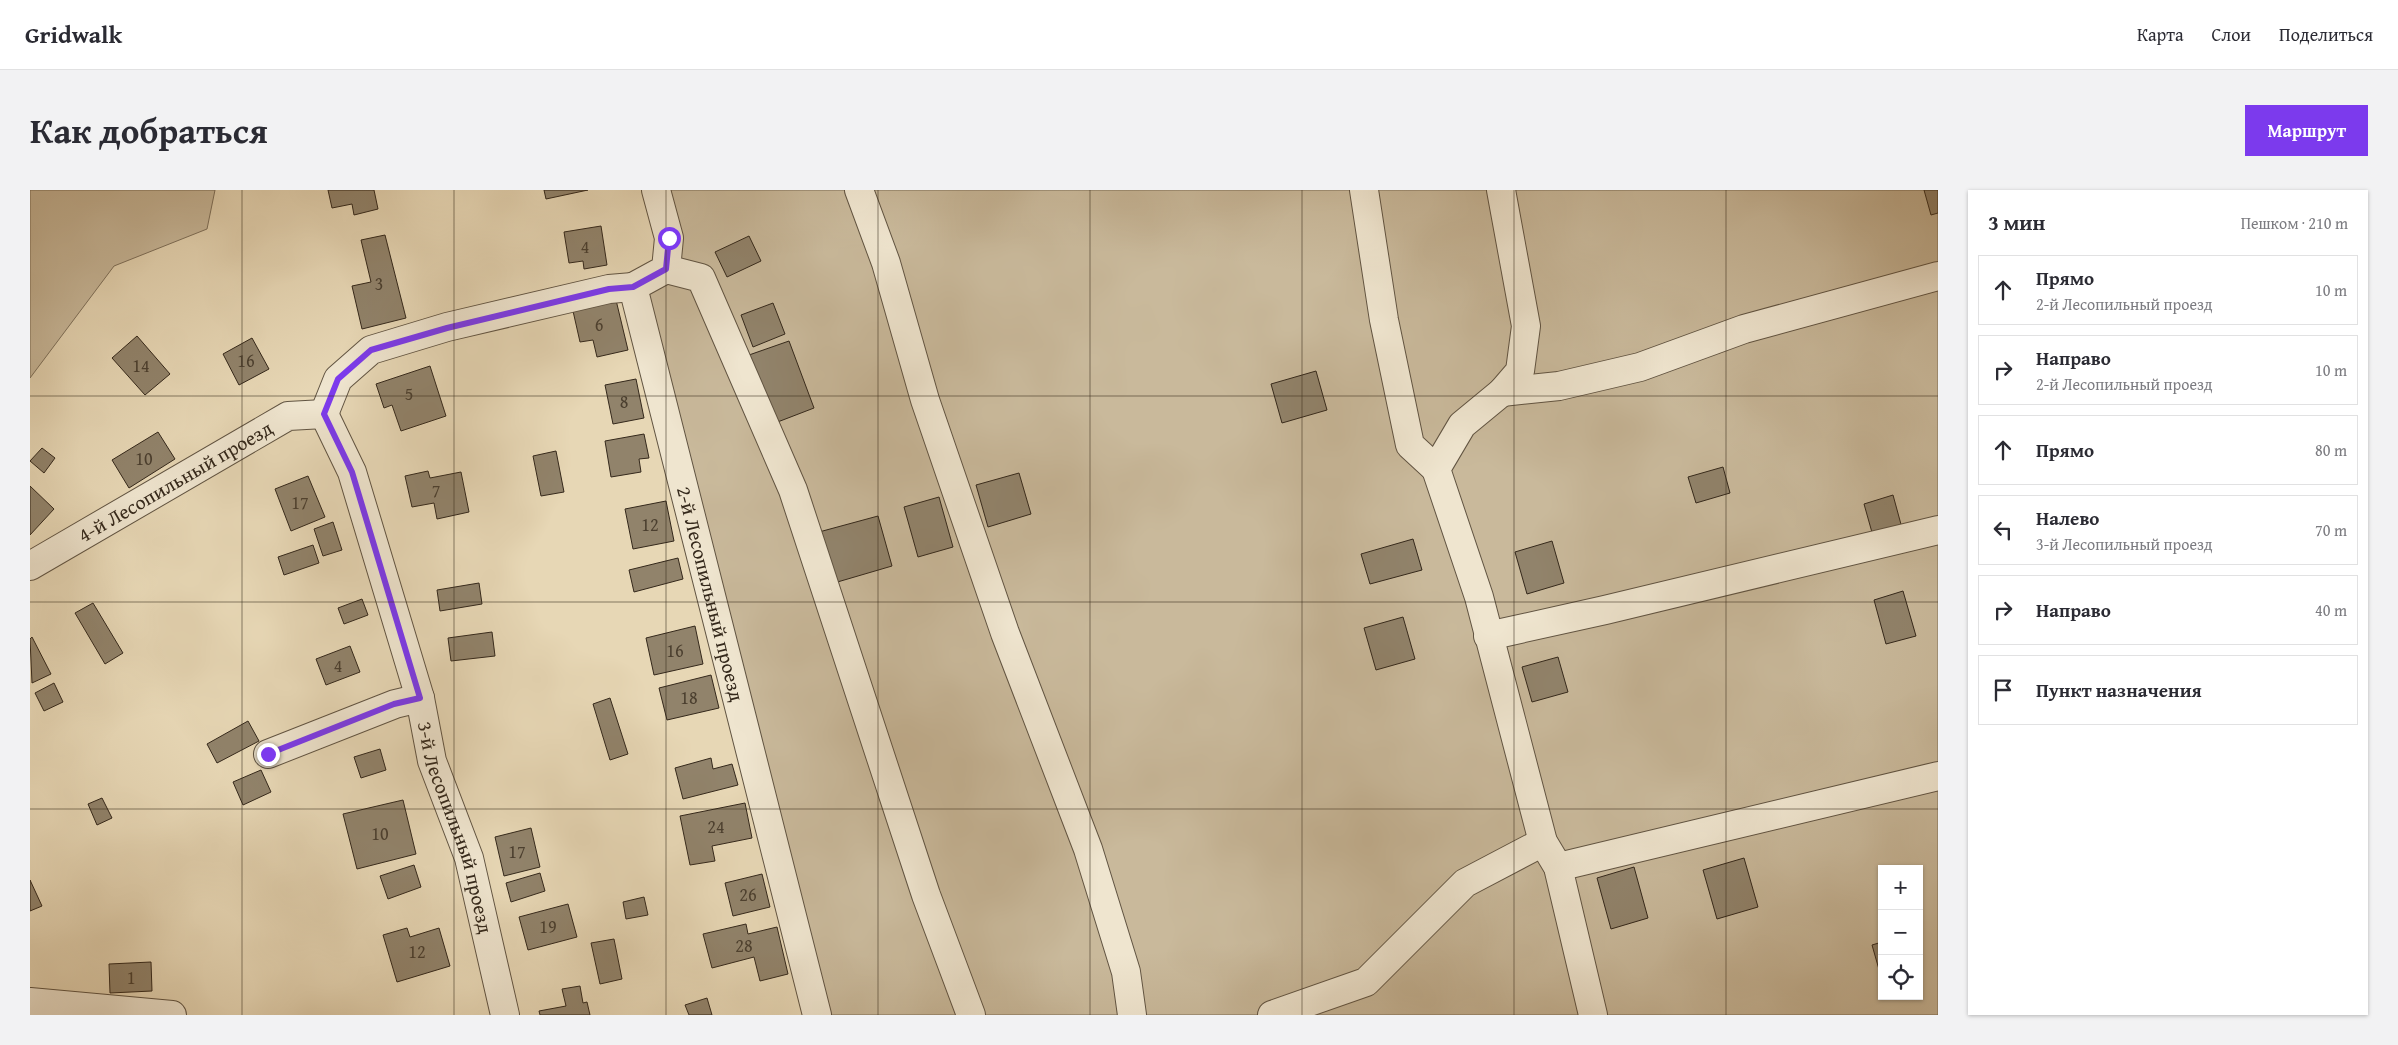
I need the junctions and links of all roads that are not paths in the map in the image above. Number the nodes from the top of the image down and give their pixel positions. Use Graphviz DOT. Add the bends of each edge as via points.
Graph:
graph roads {
  1 [pos="656,190"];
  2 [pos="859,190"];
  3 [pos="1364,190"];
  4 [pos="1500,190"];
  5 [pos="666,269"];
  6 [pos="1938,276"];
  7 [pos="633,287"];
  8 [pos="1502,392"];
  9 [pos="324,414"];
  10 [pos="1436,470"];
  11 [pos="1938,530"];
  12 [pos="30,566"];
  13 [pos="1488,636"];
  14 [pos="420,698"];
  15 [pos="268,754"];
  16 [pos="1938,776"];
  17 [pos="1543,842"];
  18 [pos="1558,867"];
  19 [pos="30,1002"];
  20 [pos="172,1015"];
  21 [pos="505,1015"];
  22 [pos="817,1015"];
  23 [pos="971,1015"];
  24 [pos="1132,1015"];
  25 [pos="1272,1015"];
  26 [pos="1593,1015"];
  1 -- 5 [label="street" via="669,238"];
  2 -- 24 [label="street" via="886,264 925,400 1005,633 1088,849 1126,972"];
  3 -- 10 [label="street" via="1384,320 1410,445"];
  4 -- 8 [label="street" via="1526,326 1520,370"];
  5 -- 7 [label="street"];
  5 -- 23 [label="street" via="702,278 793,490 926,895"];
  6 -- 8 [label="street" via="1744,328 1640,366 1559,386"];
  7 -- 9 [label="street" via="609,289 371,350 338,379"];
  7 -- 22 [label="street, 2-й Лесопильный проезд"];
  8 -- 10 [label="street" via="1462,425"];
  9 -- 12 [label="street, 4-й Лесопильный проезд" via="288,416"];
  9 -- 14 [label="street, 3-й Лесопильный проезд" via="352,472"];
  10 -- 13 [label="street" via="1479,597"];
  11 -- 13 [label="street"];
  13 -- 17 [label="street"];
  14 -- 15 [label="street" via="394,704"];
  14 -- 21 [label="street, 3-й Лесопильный проезд" via="432,761 469,858"];
  16 -- 18 [label="street"];
  17 -- 18 [label="street"];
  17 -- 25 [label="street" via="1465,883 1366,982"];
  18 -- 26 [label="street"];
  19 -- 20 [label="street"];
}
